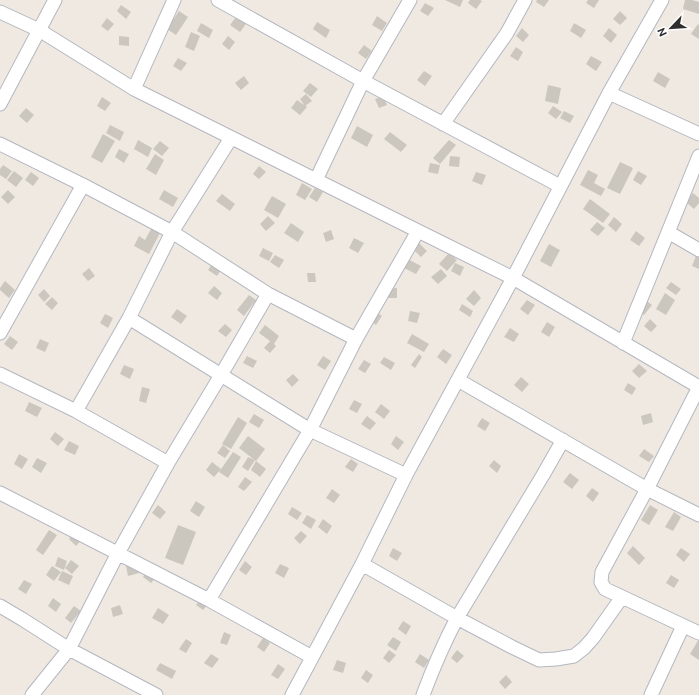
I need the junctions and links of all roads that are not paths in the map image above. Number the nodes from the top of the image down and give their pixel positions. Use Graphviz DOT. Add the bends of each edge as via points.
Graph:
graph roads {
  1 [pos="55,0"];
  2 [pos="174,0"];
  3 [pos="218,0"];
  4 [pos="410,0"];
  5 [pos="525,0"];
  6 [pos="660,1"];
  7 [pos="0,12"];
  8 [pos="40,30"];
  9 [pos="363,81"];
  10 [pos="134,89"];
  11 [pos="609,93"];
  12 [pos="0,104"];
  13 [pos="444,124"];
  14 [pos="699,134"];
  15 [pos="231,138"];
  16 [pos="0,144"];
  17 [pos="699,156"];
  18 [pos="316,180"];
  19 [pos="83,185"];
  20 [pos="560,186"];
  21 [pos="172,232"];
  22 [pos="418,232"];
  23 [pos="668,232"];
  24 [pos="699,250"];
  25 [pos="513,278"];
  26 [pos="268,294"];
  27 [pos="129,318"];
  28 [pos="0,334"];
  29 [pos="356,339"];
  30 [pos="623,343"];
  31 [pos="0,374"];
  32 [pos="221,375"];
  33 [pos="458,380"];
  34 [pos="699,387"];
  35 [pos="76,411"];
  36 [pos="310,430"];
  37 [pos="563,440"];
  38 [pos="168,463"];
  39 [pos="406,475"];
  40 [pos="647,489"];
  41 [pos="0,493"];
  42 [pos="699,515"];
  43 [pos="118,553"];
  44 [pos="362,564"];
  45 [pos="622,598"];
  46 [pos="209,600"];
  47 [pos="0,606"];
  48 [pos="457,618"];
  49 [pos="682,626"];
  50 [pos="699,633"];
  51 [pos="70,649"];
  52 [pos="312,658"];
  53 [pos="32,695"];
  54 [pos="156,695"];
  55 [pos="292,695"];
  56 [pos="423,695"];
  57 [pos="652,695"];
  1 -- 8 [label="street"];
  2 -- 10 [label="street"];
  3 -- 9 [label="street"];
  4 -- 9 [label="street"];
  5 -- 13 [label="street" via="507,33"];
  6 -- 11 [label="street"];
  7 -- 8 [label="street"];
  8 -- 10 [label="street"];
  8 -- 12 [label="street"];
  9 -- 13 [label="street"];
  9 -- 18 [label="street"];
  10 -- 15 [label="street"];
  11 -- 14 [label="street"];
  11 -- 20 [label="street"];
  13 -- 20 [label="street"];
  15 -- 18 [label="street"];
  15 -- 21 [label="street"];
  16 -- 19 [label="street"];
  17 -- 23 [label="street"];
  18 -- 22 [label="street"];
  19 -- 21 [label="street"];
  19 -- 28 [label="street"];
  20 -- 25 [label="street"];
  21 -- 26 [label="street"];
  21 -- 27 [label="street"];
  22 -- 25 [label="street"];
  22 -- 29 [label="street"];
  23 -- 24 [label="street"];
  23 -- 30 [label="street"];
  25 -- 30 [label="street"];
  25 -- 33 [label="street"];
  26 -- 29 [label="street"];
  26 -- 32 [label="street"];
  27 -- 32 [label="street"];
  27 -- 35 [label="street"];
  29 -- 36 [label="street"];
  30 -- 34 [label="street"];
  31 -- 35 [label="street"];
  32 -- 36 [label="street"];
  32 -- 38 [label="street"];
  33 -- 37 [label="street"];
  33 -- 39 [label="street"];
  34 -- 40 [label="street"];
  35 -- 38 [label="street"];
  36 -- 39 [label="street"];
  36 -- 46 [label="street"];
  37 -- 40 [label="street"];
  37 -- 48 [label="street"];
  38 -- 43 [label="street"];
  39 -- 44 [label="street"];
  40 -- 42 [label="street"];
  40 -- 45 [label="street" via="602,572 601,582 605,589"];
  41 -- 43 [label="street"];
  43 -- 46 [label="street"];
  43 -- 51 [label="street"];
  44 -- 48 [label="street"];
  44 -- 52 [label="street"];
  45 -- 48 [label="street" via="584,648 574,656 556,659 539,660"];
  45 -- 49 [label="street"];
  46 -- 52 [label="street"];
  47 -- 51 [label="street"];
  48 -- 56 [label="street"];
  49 -- 50 [label="street"];
  49 -- 57 [label="street"];
  51 -- 53 [label="street"];
  51 -- 54 [label="street"];
  52 -- 55 [label="street"];
}
